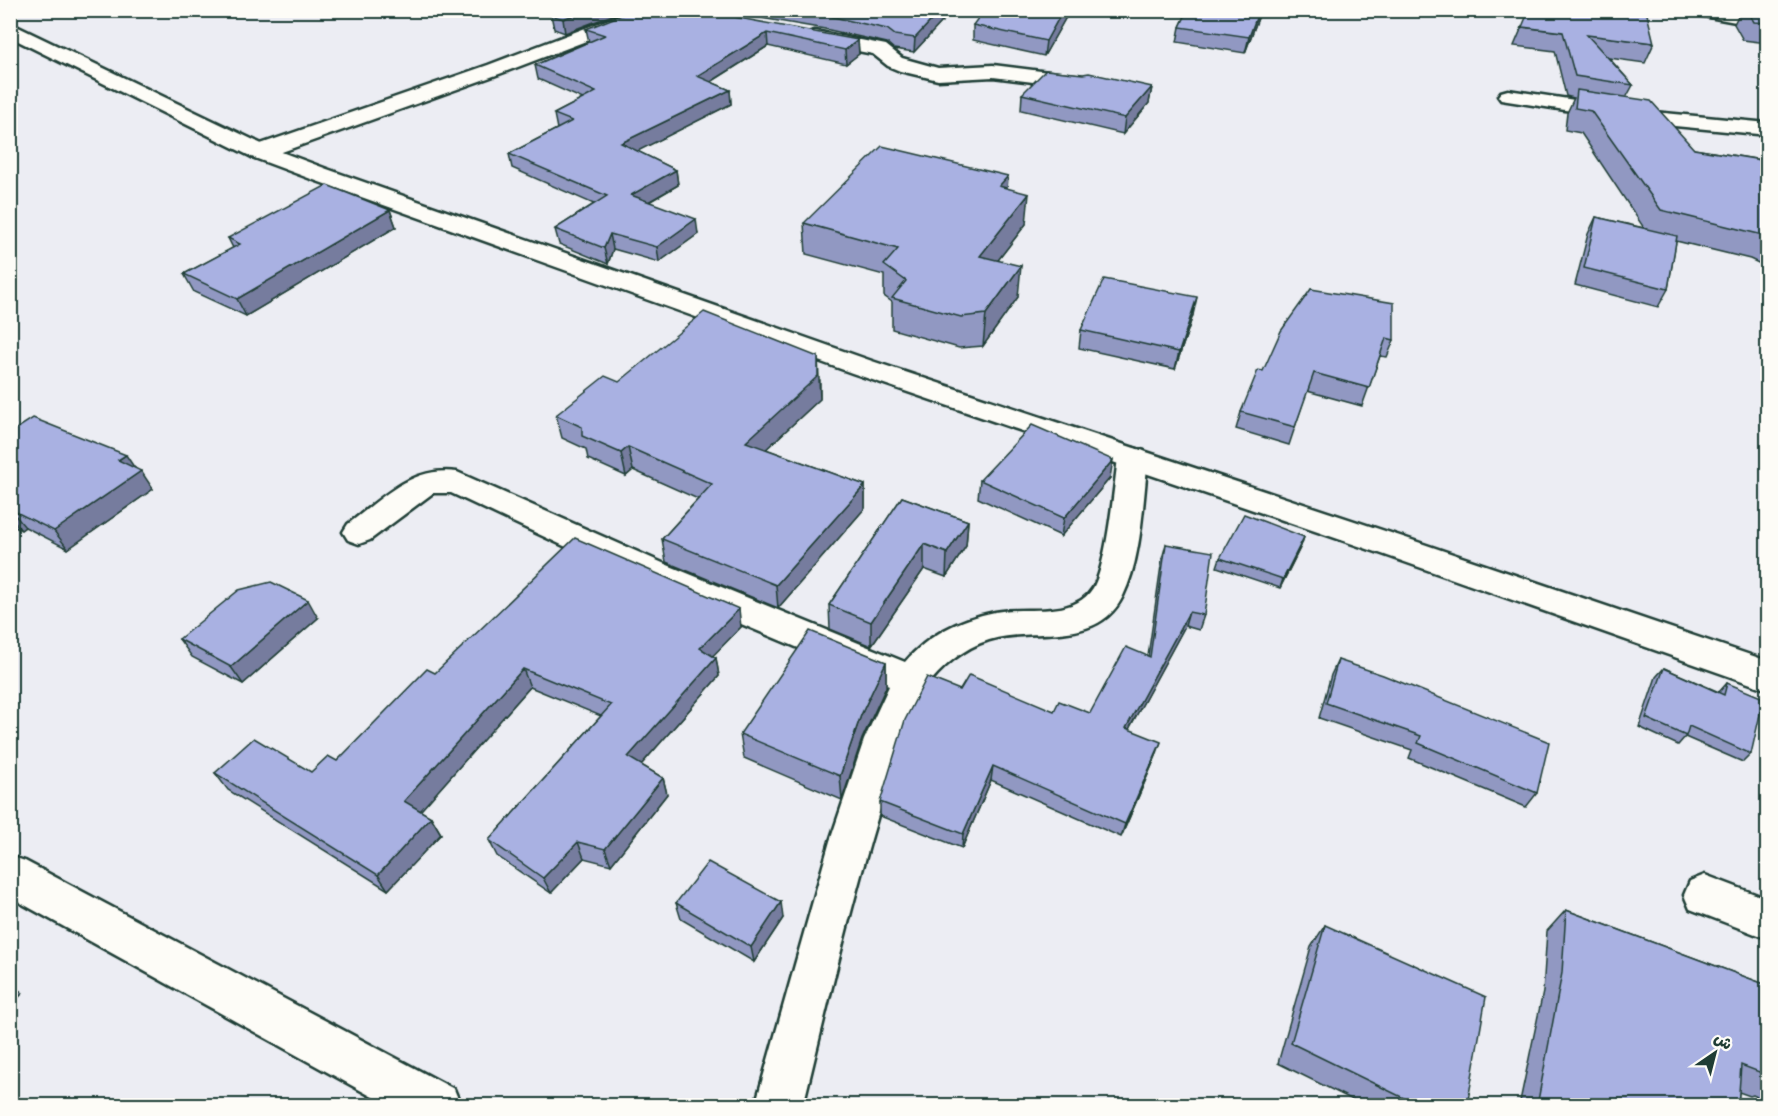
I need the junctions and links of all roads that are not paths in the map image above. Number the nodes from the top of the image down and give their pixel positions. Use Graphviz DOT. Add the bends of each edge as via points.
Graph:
graph roads {
  1 [pos="1698,10"];
  2 [pos="660,11"];
  3 [pos="1767,23"];
  4 [pos="10,29"];
  5 [pos="792,33"];
  6 [pos="1081,82"];
  7 [pos="1508,96"];
  8 [pos="1767,129"];
  9 [pos="260,152"];
  10 [pos="1133,458"];
  11 [pos="359,532"];
  12 [pos="1767,676"];
  13 [pos="911,680"];
  14 [pos="10,874"];
  15 [pos="1705,895"];
  16 [pos="1767,919"];
  17 [pos="437,1106"];
  18 [pos="779,1106"];
  1 -- 3 [label="street"];
  2 -- 9 [label="street"];
  4 -- 9 [label="street"];
  5 -- 6 [label="street" via="879,49 895,62 920,71 993,71"];
  7 -- 8 [label="street" via="1654,118"];
  9 -- 10 [label="street" via="862,367"];
  10 -- 12 [label="street"];
  10 -- 13 [label="street" via="1116,565 1107,595 1092,610 1051,622 996,626 947,643"];
  11 -- 13 [label="street" via="424,484 457,483 653,573"];
  13 -- 18 [label="street" via="886,729 839,874"];
  14 -- 17 [label="street"];
  15 -- 16 [label="street"];
}
